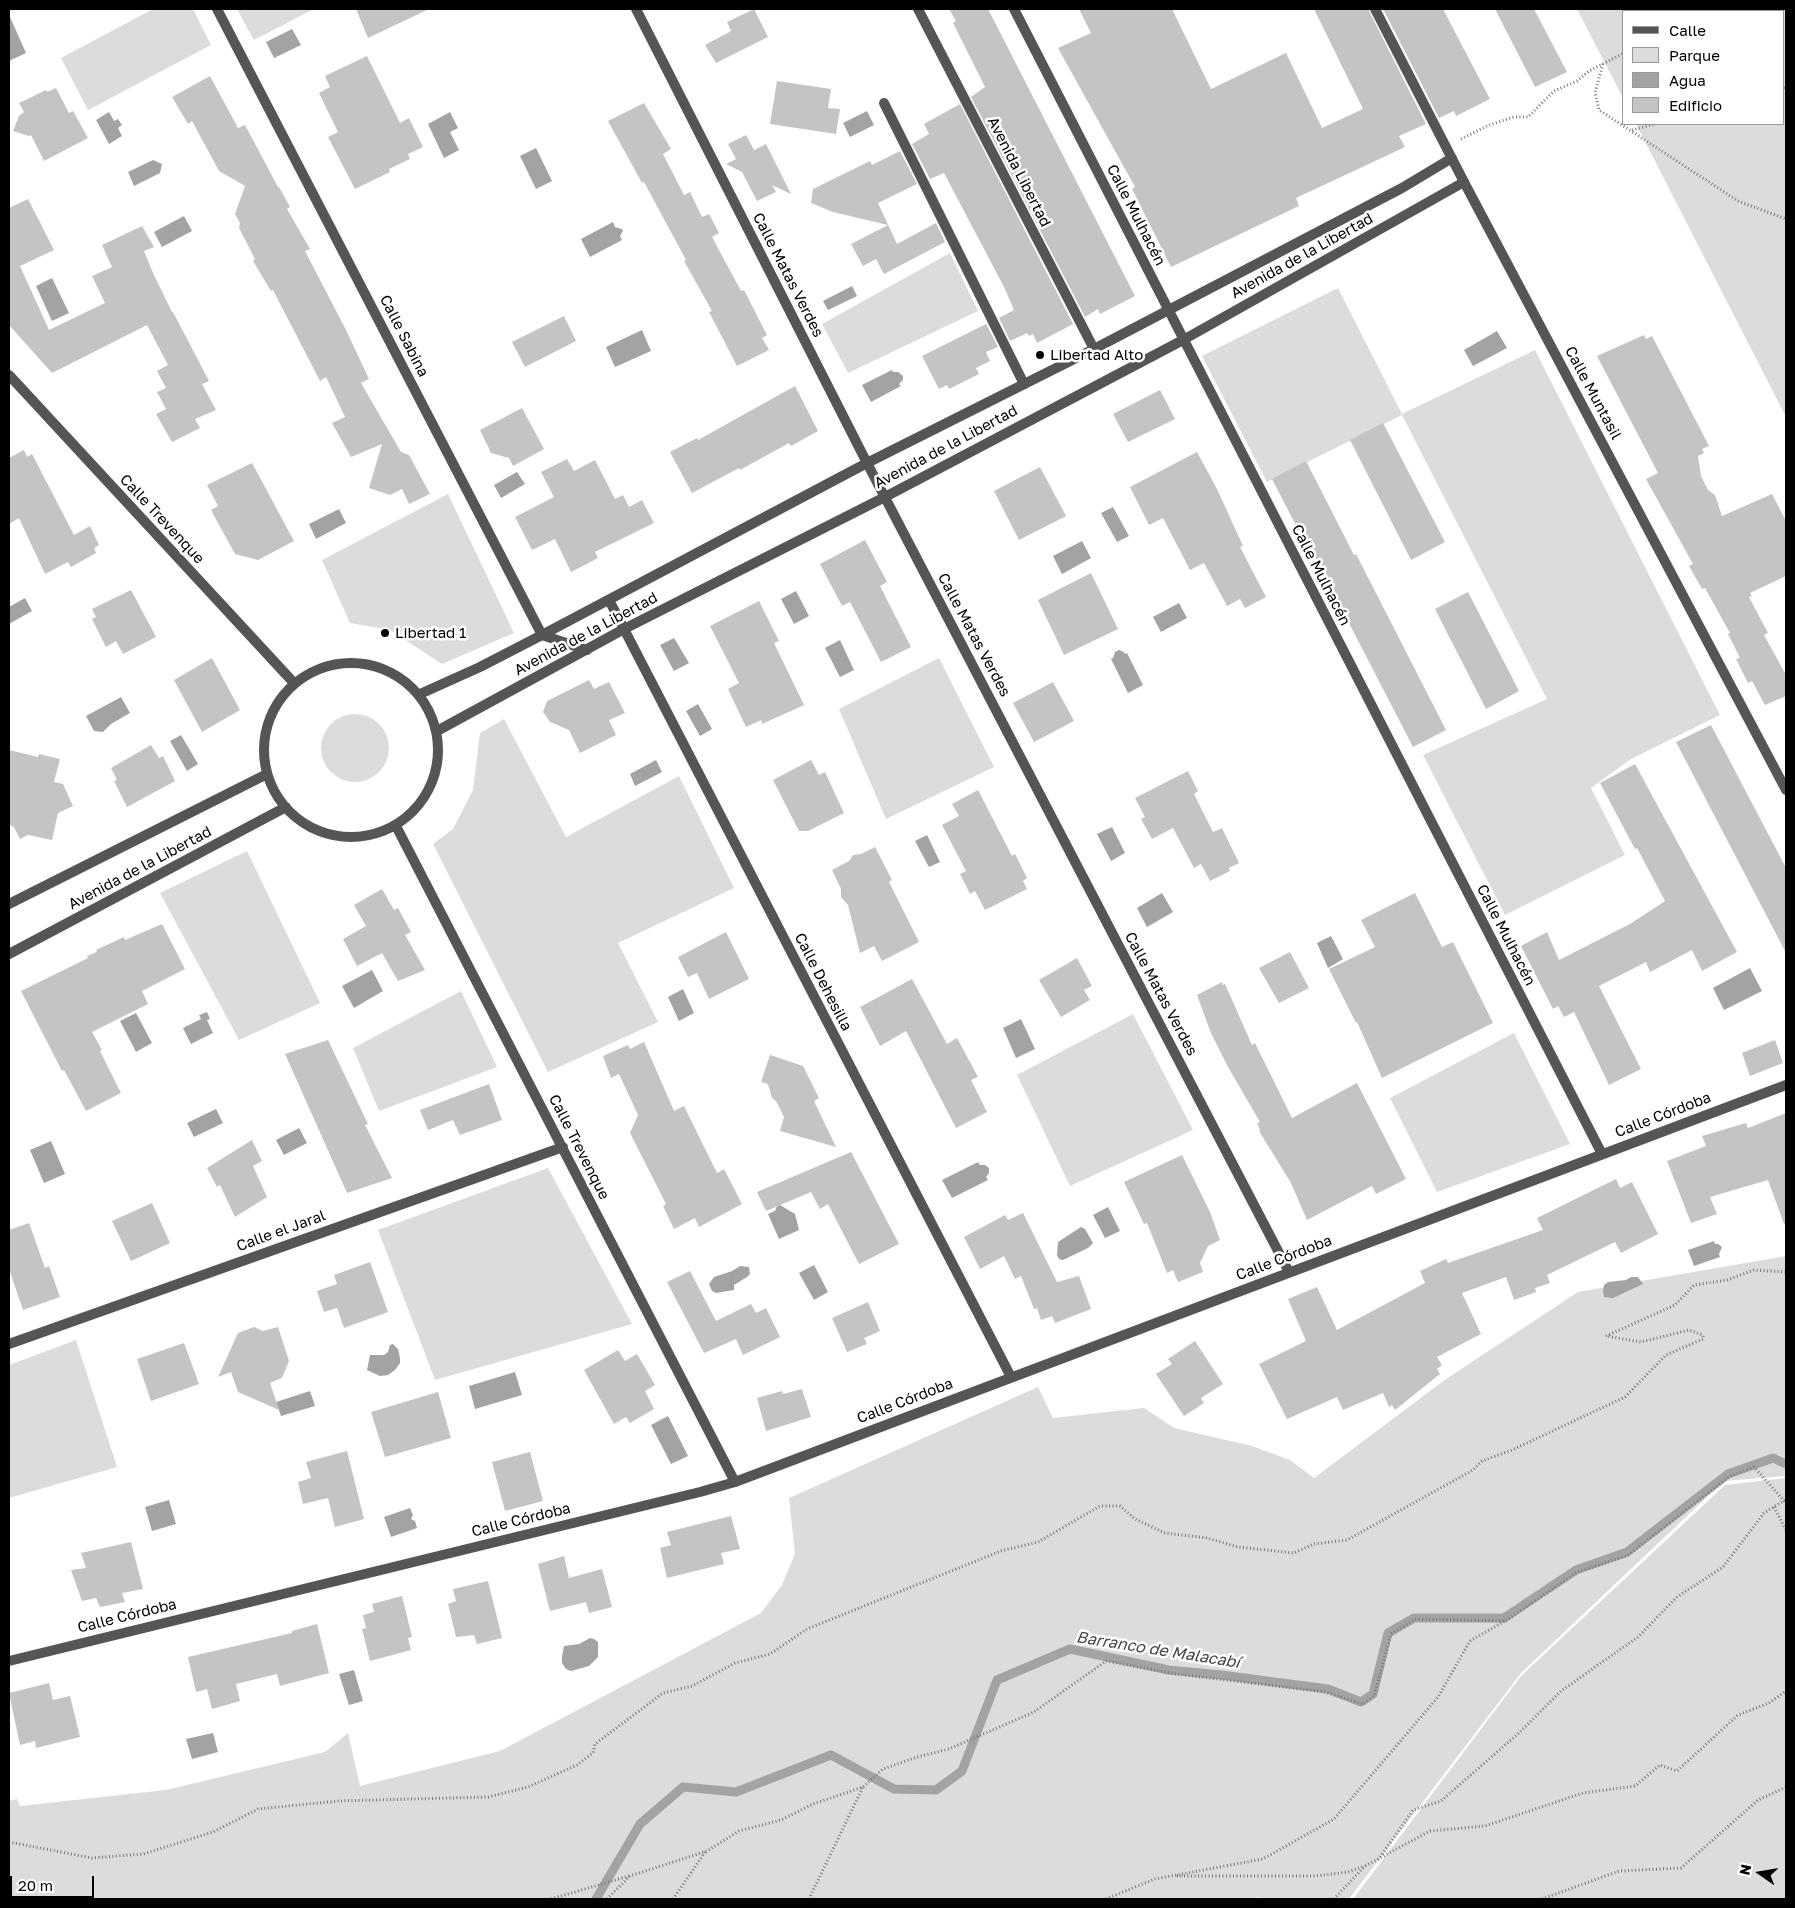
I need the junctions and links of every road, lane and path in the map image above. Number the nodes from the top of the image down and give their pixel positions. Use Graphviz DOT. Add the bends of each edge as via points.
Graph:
graph roads {
  1 [pos="217,9"];
  2 [pos="636,9"];
  3 [pos="918,9"];
  4 [pos="1014,9"];
  5 [pos="1375,9"];
  6 [pos="1622,54"];
  7 [pos="1603,64"];
  8 [pos="884,103"];
  9 [pos="1622,124"];
  10 [pos="1623,125"];
  11 [pos="1651,125"];
  12 [pos="1631,130"];
  13 [pos="1446,146"];
  14 [pos="1452,158"];
  15 [pos="1464,182"];
  16 [pos="1786,219"];
  17 [pos="1167,309"];
  18 [pos="1183,340"];
  19 [pos="1094,349"];
  20 [pos="9,375"];
  21 [pos="1024,384"];
  22 [pos="868,463"];
  23 [pos="885,497"];
  24 [pos="609,600"];
  25 [pos="624,629"];
  26 [pos="542,635"];
  27 [pos="587,650"];
  28 [pos="294,683"];
  29 [pos="420,694"];
  30 [pos="437,731"];
  31 [pos="267,774"];
  32 [pos="1786,790"];
  33 [pos="286,807"];
  34 [pos="396,826"];
  35 [pos="9,904"];
  36 [pos="9,954"];
  37 [pos="1786,1085"];
  38 [pos="563,1147"];
  39 [pos="1602,1154"];
  40 [pos="1289,1272"];
  41 [pos="1786,1272"];
  42 [pos="9,1344"];
  43 [pos="1010,1377"];
  44 [pos="735,1482"];
  45 [pos="1785,1502"];
  46 [pos="1774,1507"];
  47 [pos="1786,1530"];
  48 [pos="1506,1621"];
  49 [pos="9,1661"];
  50 [pos="1786,1691"];
  51 [pos="863,1787"];
  52 [pos="1786,1787"];
  53 [pos="9,1842"];
  54 [pos="707,1851"];
  55 [pos="1378,1860"];
  56 [pos="1365,1866"];
  57 [pos="630,1876"];
  58 [pos="1168,1876"];
  59 [pos="551,1899"];
  60 [pos="607,1899"];
  61 [pos="673,1899"];
  62 [pos="809,1899"];
  63 [pos="1106,1899"];
  64 [pos="1334,1899"];
  65 [pos="1542,1899"];
  1 -- 26 [label="street, Calle Sabina"];
  2 -- 22 [label="street, Calle Matas Verdes"];
  3 -- 19 [label="street, Avenida Libertad"];
  4 -- 17 [label="street, Calle Mulhacén"];
  5 -- 13 [label="street, Calle Muntasil"];
  6 -- 7 [label="path"];
  7 -- 9 [label="path" via="1595,93 1599,110"];
  7 -- 13 [label="path" via="1554,92 1528,117 1514,117 1495,123"];
  8 -- 21 [label="street"];
  10 -- 12 [label="path"];
  11 -- 12 [label="path"];
  12 -- 16 [label="path" via="1738,201"];
  13 -- 14 [label="street, Calle Muntasil"];
  14 -- 15 [label="street, Calle Muntasil"];
  14 -- 17 [label="street, Avenida de la Libertad" via="1402,188"];
  15 -- 18 [label="street, Avenida de la Libertad"];
  15 -- 32 [label="street, Calle Muntasil"];
  17 -- 18 [label="street, Calle Mulhacén"];
  17 -- 19 [label="street, Avenida de la Libertad"];
  18 -- 23 [label="street, Avenida de la Libertad"];
  18 -- 39 [label="street, Calle Mulhacén"];
  19 -- 21 [label="street, Avenida de la Libertad"];
  20 -- 28 [label="street, Calle Trevenque"];
  21 -- 22 [label="street, Avenida de la Libertad"];
  22 -- 23 [label="street, Calle Matas Verdes"];
  22 -- 24 [label="street, Avenida de la Libertad"];
  23 -- 25 [label="street, Avenida de la Libertad"];
  23 -- 40 [label="street, Calle Matas Verdes"];
  24 -- 25 [label="street, Calle Dehesilla"];
  24 -- 26 [label="street, Avenida de la Libertad"];
  25 -- 27 [label="street, Avenida de la Libertad"];
  25 -- 43 [label="street, Calle Dehesilla"];
  26 -- 27 [label="street"];
  26 -- 29 [label="street, Avenida de la Libertad"];
  27 -- 30 [label="street, Avenida de la Libertad"];
  28 -- 29 [label="street" via="319,668 346,662 374,664 399,676"];
  28 -- 31 [label="street" via="278,701 268,724 264,749"];
  29 -- 30 [label="street"];
  30 -- 34 [label="street" via="439,747 435,777 421,803"];
  31 -- 33 [label="street"];
  31 -- 35 [label="street, Avenida de la Libertad"];
  33 -- 34 [label="street" via="305,824 327,834 352,837 377,834"];
  33 -- 36 [label="street, Avenida de la Libertad"];
  34 -- 38 [label="street, Calle Trevenque"];
  37 -- 39 [label="street, Calle Córdoba"];
  38 -- 42 [label="street, Calle el Jaral"];
  38 -- 44 [label="street, Calle Trevenque"];
  39 -- 40 [label="street, Calle Córdoba"];
  40 -- 43 [label="street, Calle Córdoba"];
  41 -- 53 [label="path" via="1754,1270 1726,1280 1694,1285 1675,1305 1606,1336 1641,1342 1689,1330 1703,1335 1703,1339 1666,1355 1625,1397 1482,1461 1473,1470 1347,1540 1314,1544 1294,1553 1238,1547 1207,1538 1165,1533 1135,1519 1120,1506 1100,1506 1038,1542 1001,1550 807,1628 770,1654 735,1662 692,1686 663,1693 595,1744 593,1753 577,1765 528,1787 488,1797 338,1801 258,1809 213,1832 143,1854 92,1858"];
  43 -- 44 [label="street, Calle Córdoba"];
  44 -- 49 [label="street, Calle Córdoba"];
  45 -- 46 [label="path"];
  45 -- 48 [label="path" via="1754,1467 1730,1476 1627,1556 1577,1572"];
  46 -- 47 [label="path"];
  46 -- 55 [label="path" via="1764,1513 1723,1567 1677,1597 1638,1637 1561,1691 1442,1801 1413,1810"];
  48 -- 51 [label="path" via="1415,1619 1391,1634 1374,1696 1363,1704 1325,1692 1176,1674 1106,1661 1034,1712 949,1749 883,1769"];
  48 -- 58 [label="path" via="1470,1641 1438,1697 1334,1819 1263,1859"];
  50 -- 55 [label="path" via="1769,1703 1738,1715 1677,1771 1660,1765 1635,1786 1583,1793 1485,1826 1430,1831"];
  51 -- 54 [label="path" via="813,1804 781,1820 739,1831"];
  51 -- 62 [label="path"];
  52 -- 65 [label="path" via="1758,1800 1681,1868 1619,1871"];
  54 -- 57 [label="path"];
  54 -- 61 [label="path"];
  55 -- 56 [label="path"];
  56 -- 58 [label="path" via="1316,1876"];
  56 -- 64 [label="path"];
  57 -- 59 [label="path"];
  57 -- 60 [label="path"];
  58 -- 63 [label="path"];
}
